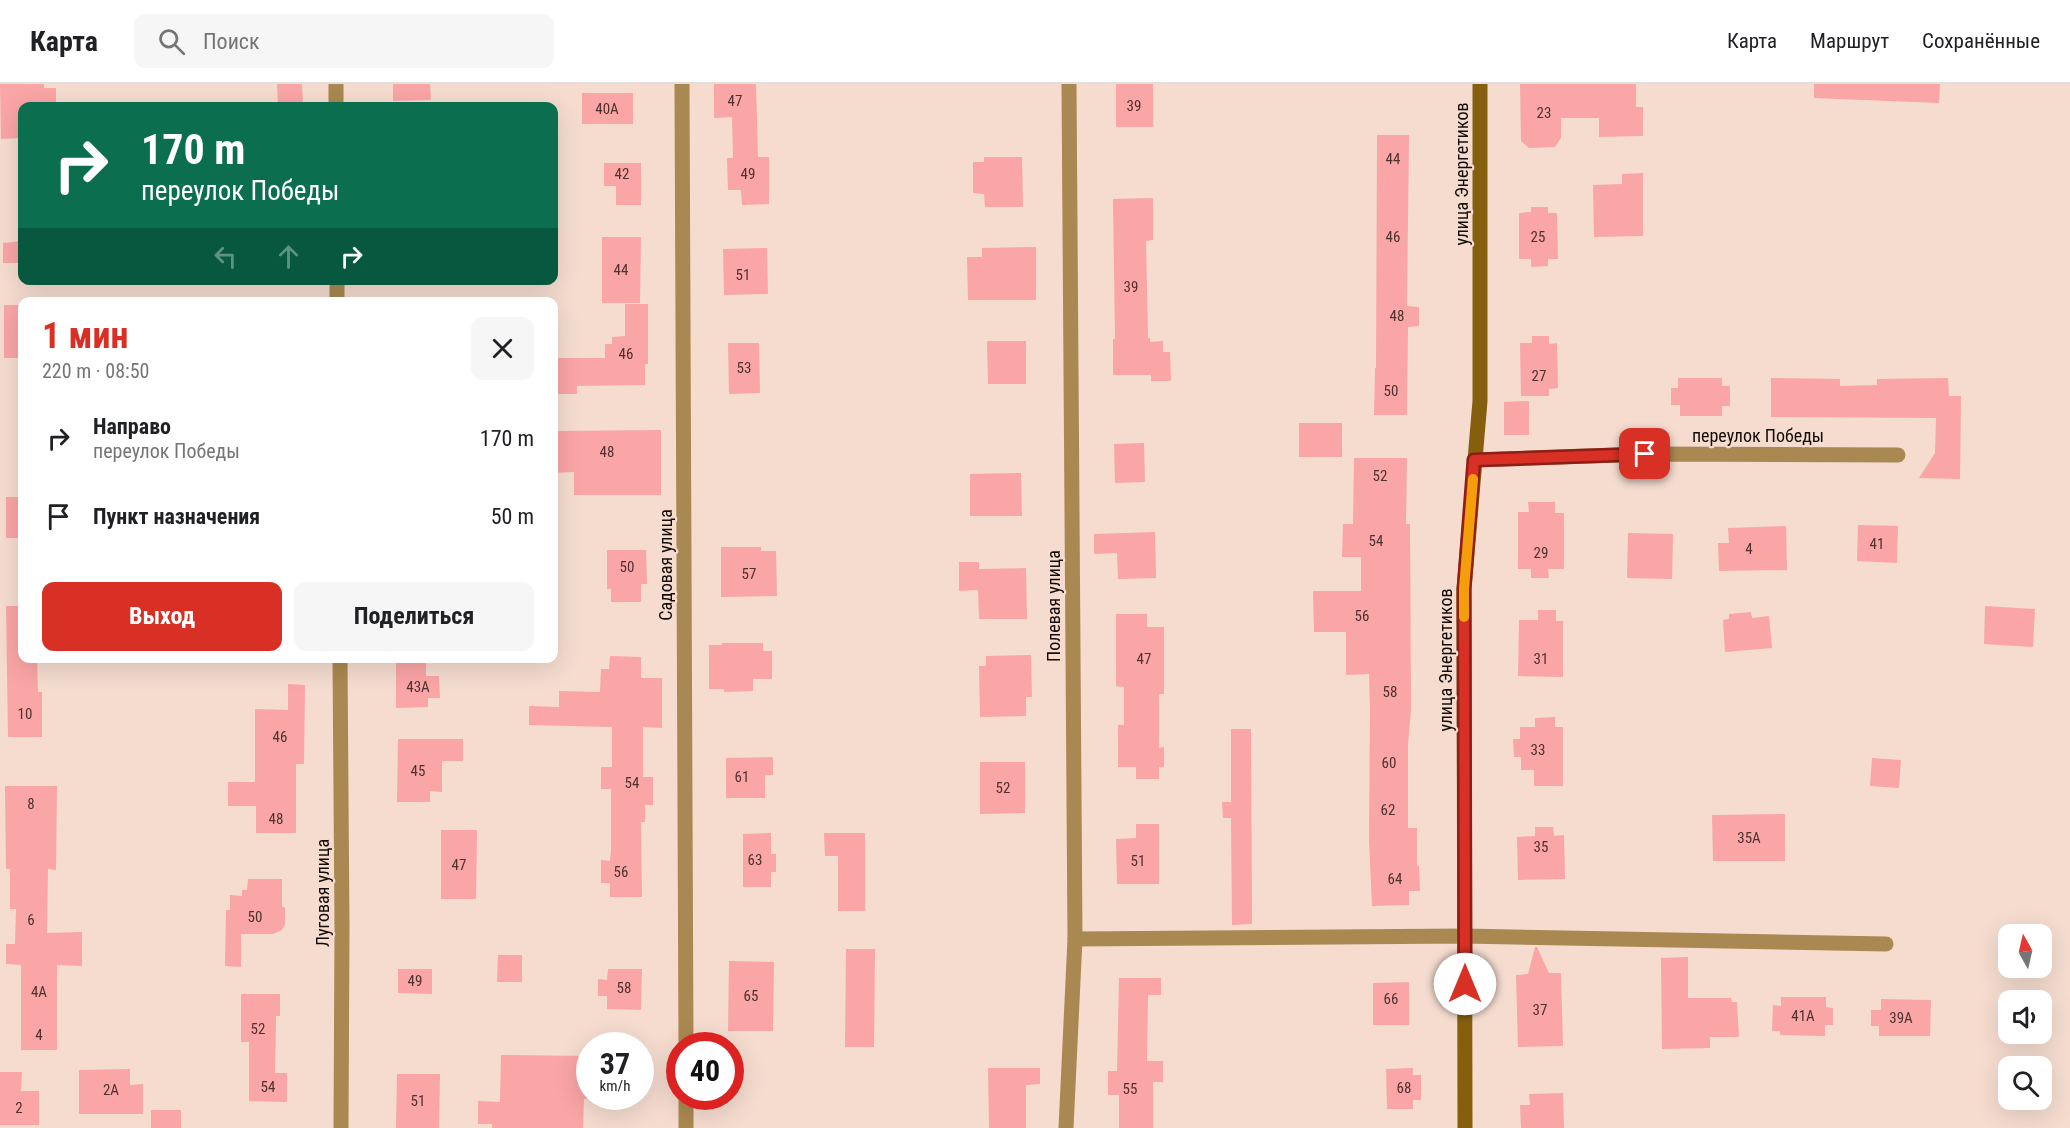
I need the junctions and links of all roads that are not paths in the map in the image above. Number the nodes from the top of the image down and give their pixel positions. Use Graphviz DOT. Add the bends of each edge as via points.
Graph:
graph roads {
  1 [pos="336,84"];
  2 [pos="682,84"];
  3 [pos="1069,84"];
  4 [pos="1480,84"];
  5 [pos="336,102"];
  6 [pos="1898,455"];
  7 [pos="1474,460"];
  8 [pos="340,663"];
  9 [pos="1464,936"];
  10 [pos="1075,939"];
  11 [pos="1886,944"];
  12 [pos="686,1032"];
  13 [pos="686,1110"];
  14 [pos="341,1128"];
  15 [pos="686,1128"];
  16 [pos="1066,1128"];
  17 [pos="1465,1128"];
  1 -- 5 [label="street"];
  2 -- 12 [label="street, Садовая улица"];
  3 -- 10 [label="street, Полевая улица"];
  4 -- 7 [label="street, улица Энергетиков" via="1480,401"];
  6 -- 7 [label="street, переулок Победы" via="1645,454"];
  7 -- 9 [label="street, улица Энергетиков" via="1464,589"];
  8 -- 14 [label="street, Луговая улица"];
  9 -- 10 [label="street"];
  9 -- 11 [label="street"];
  9 -- 17 [label="street, улица Энергетиков"];
  10 -- 16 [label="street, Полевая улица"];
  13 -- 15 [label="street"];
}
